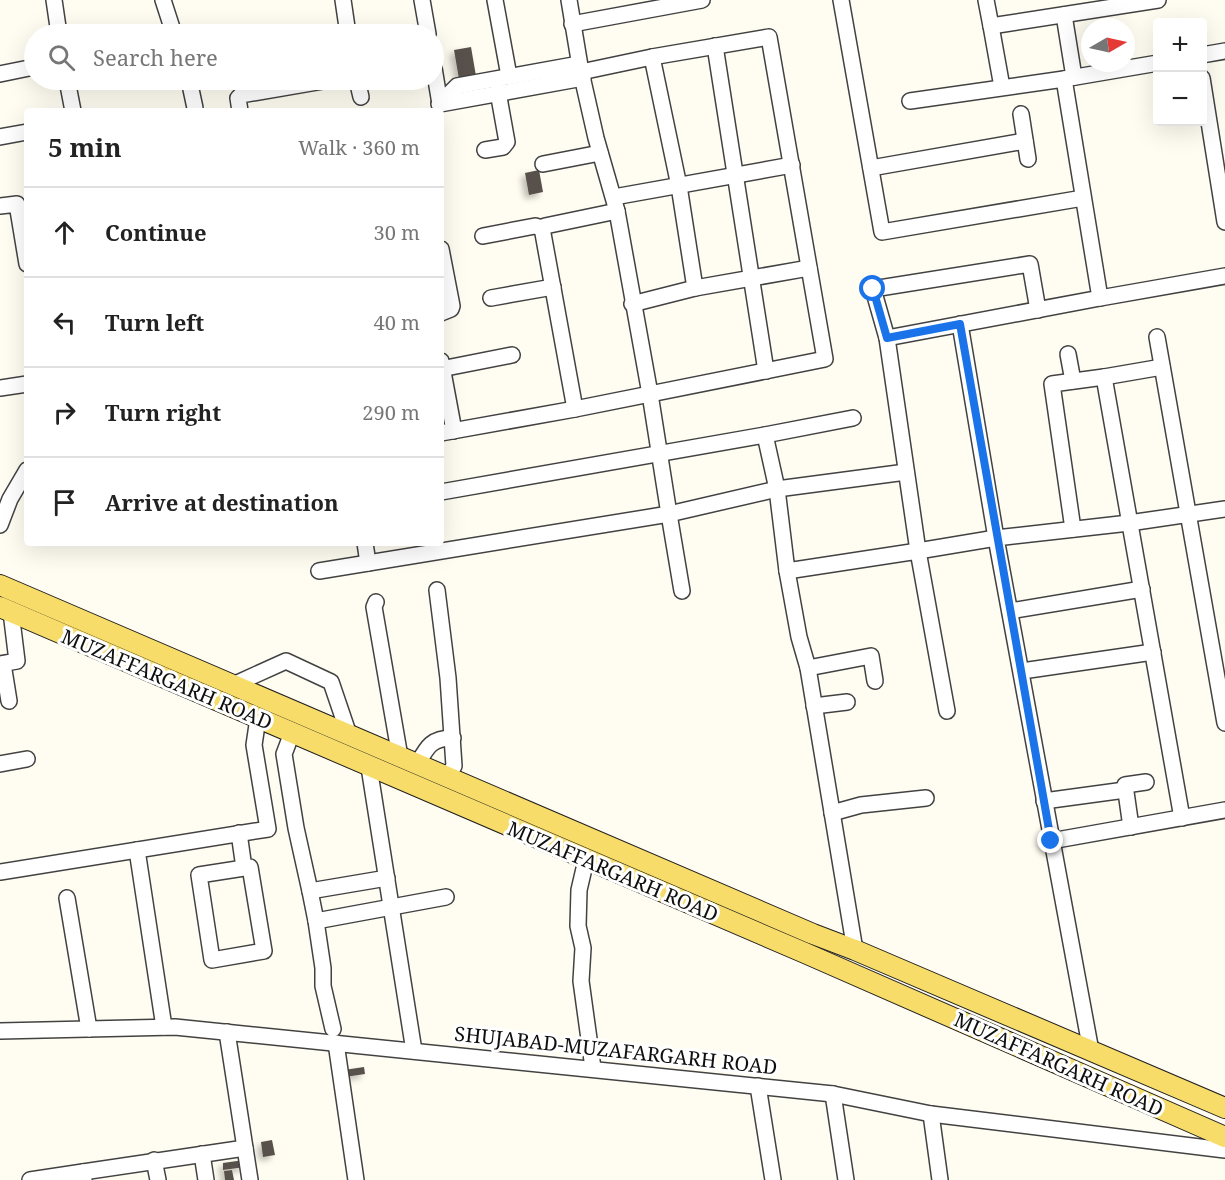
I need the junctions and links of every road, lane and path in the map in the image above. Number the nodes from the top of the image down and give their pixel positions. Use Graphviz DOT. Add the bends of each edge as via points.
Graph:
graph roads {
  1 [pos="54,0"];
  2 [pos="163,0"];
  3 [pos="343,0"];
  4 [pos="422,0"];
  5 [pos="495,0"];
  6 [pos="569,0"];
  7 [pos="702,0"];
  8 [pos="841,0"];
  9 [pos="986,0"];
  10 [pos="1158,0"];
  11 [pos="1064,15"];
  12 [pos="58,24"];
  13 [pos="171,24"];
  14 [pos="347,24"];
  15 [pos="426,24"];
  16 [pos="573,24"];
  17 [pos="991,26"];
  18 [pos="715,46"];
  19 [pos="1225,51"];
  20 [pos="1207,54"];
  21 [pos="652,57"];
  22 [pos="1153,64"];
  23 [pos="24,70"];
  24 [pos="581,71"];
  25 [pos="0,74"];
  26 [pos="509,76"];
  27 [pos="1069,78"];
  28 [pos="1002,87"];
  29 [pos="69,90"];
  30 [pos="191,90"];
  31 [pos="271,90"];
  32 [pos="359,90"];
  33 [pos="436,90"];
  34 [pos="498,92"];
  35 [pos="361,97"];
  36 [pos="910,101"];
  37 [pos="1207,104"];
  38 [pos="438,107"];
  39 [pos="72,108"];
  40 [pos="195,108"];
  41 [pos="240,108"];
  42 [pos="1021,114"];
  43 [pos="24,133"];
  44 [pos="0,137"];
  45 [pos="1024,141"];
  46 [pos="485,150"];
  47 [pos="600,153"];
  48 [pos="1028,159"];
  49 [pos="543,164"];
  50 [pos="792,165"];
  51 [pos="871,168"];
  52 [pos="735,175"];
  53 [pos="679,186"];
  54 [pos="1083,198"];
  55 [pos="615,204"];
  56 [pos="0,206"];
  57 [pos="1225,222"];
  58 [pos="542,228"];
  59 [pos="483,236"];
  60 [pos="24,246"];
  61 [pos="444,265"];
  62 [pos="809,268"];
  63 [pos="1225,276"];
  64 [pos="753,278"];
  65 [pos="553,287"];
  66 [pos="695,288"];
  67 [pos="491,298"];
  68 [pos="1100,298"];
  69 [pos="632,304"];
  70 [pos="1038,310"];
  71 [pos="444,311"];
  72 [pos="960,324"];
  73 [pos="1157,337"];
  74 [pos="887,338"];
  75 [pos="1068,354"];
  76 [pos="513,356"];
  77 [pos="444,366"];
  78 [pos="1162,367"];
  79 [pos="766,371"];
  80 [pos="1104,377"];
  81 [pos="1073,381"];
  82 [pos="24,384"];
  83 [pos="0,388"];
  84 [pos="444,388"];
  85 [pos="650,394"];
  86 [pos="575,409"];
  87 [pos="853,418"];
  88 [pos="448,432"];
  89 [pos="765,435"];
  90 [pos="659,454"];
  91 [pos="906,472"];
  92 [pos="24,474"];
  93 [pos="777,489"];
  94 [pos="444,491"];
  95 [pos="24,493"];
  96 [pos="5,497"];
  97 [pos="1225,509"];
  98 [pos="669,514"];
  99 [pos="1188,514"];
  100 [pos="1129,522"];
  101 [pos="0,525"];
  102 [pos="1073,529"];
  103 [pos="996,538"];
  104 [pos="365,546"];
  105 [pos="918,551"];
  106 [pos="368,563"];
  107 [pos="319,571"];
  108 [pos="787,571"];
  109 [pos="0,585"];
  110 [pos="1142,589"];
  111 [pos="437,590"];
  112 [pos="682,591"];
  113 [pos="376,602"];
  114 [pos="5,609"];
  115 [pos="1010,611"];
  116 [pos="1153,652"];
  117 [pos="1,664"];
  118 [pos="808,668"];
  119 [pos="1022,671"];
  120 [pos="875,681"];
  121 [pos="233,685"];
  122 [pos="9,701"];
  123 [pos="847,702"];
  124 [pos="814,706"];
  125 [pos="947,711"];
  126 [pos="258,718"];
  127 [pos="1225,723"];
  128 [pos="292,733"];
  129 [pos="350,735"];
  130 [pos="453,738"];
  131 [pos="27,759"];
  132 [pos="409,761"];
  133 [pos="0,764"];
  134 [pos="369,767"];
  135 [pos="447,777"];
  136 [pos="1146,782"];
  137 [pos="1125,790"];
  138 [pos="926,798"];
  139 [pos="1044,801"];
  140 [pos="1225,810"];
  141 [pos="832,813"];
  142 [pos="1182,818"];
  143 [pos="1131,827"];
  144 [pos="239,833"];
  145 [pos="1051,841"];
  146 [pos="137,849"];
  147 [pos="586,860"];
  148 [pos="244,868"];
  149 [pos="0,872"];
  150 [pos="387,878"];
  151 [pos="310,891"];
  152 [pos="446,897"];
  153 [pos="67,898"];
  154 [pos="392,906"];
  155 [pos="316,921"];
  156 [pos="855,950"];
  157 [pos="164,1027"];
  158 [pos="88,1029"];
  159 [pos="0,1031"];
  160 [pos="226,1032"];
  161 [pos="334,1036"];
  162 [pos="414,1051"];
  163 [pos="1091,1052"];
  164 [pos="592,1068"];
  165 [pos="758,1086"];
  166 [pos="833,1094"];
  167 [pos="1225,1108"];
  168 [pos="931,1114"];
  169 [pos="1225,1137"];
  170 [pos="245,1148"];
  171 [pos="1225,1150"];
  172 [pos="201,1154"];
  173 [pos="154,1160"];
  174 [pos="84,1176"];
  175 [pos="30,1180"];
  176 [pos="158,1180"];
  177 [pos="206,1180"];
  178 [pos="250,1180"];
  179 [pos="356,1180"];
  180 [pos="772,1180"];
  181 [pos="846,1180"];
  182 [pos="940,1180"];
  1 -- 12 [label="street"];
  2 -- 13 [label="street"];
  3 -- 14 [label="street"];
  4 -- 15 [label="street"];
  5 -- 26 [label="street"];
  6 -- 16 [label="street"];
  7 -- 16 [label="street"];
  8 -- 51 [label="street"];
  9 -- 17 [label="street"];
  10 -- 11 [label="street"];
  11 -- 17 [label="street"];
  11 -- 27 [label="street"];
  16 -- 24 [label="street"];
  17 -- 28 [label="street"];
  18 -- 21 [label="street"];
  18 -- 50 [label="street" via="769,37"];
  18 -- 52 [label="street"];
  19 -- 20 [label="street"];
  21 -- 24 [label="street"];
  21 -- 53 [label="street"];
  22 -- 27 [label="street"];
  23 -- 25 [label="street"];
  24 -- 26 [label="street"];
  24 -- 34 [label="street"];
  24 -- 47 [label="street"];
  26 -- 38 [label="street" via="457,86"];
  27 -- 28 [label="street"];
  27 -- 54 [label="street"];
  28 -- 36 [label="street"];
  29 -- 39 [label="street"];
  30 -- 40 [label="street"];
  31 -- 41 [label="street" via="242,95 238,98"];
  32 -- 35 [label="street"];
  33 -- 38 [label="street"];
  34 -- 38 [label="street"];
  34 -- 46 [label="street" via="507,142 503,147"];
  37 -- 57 [label="street"];
  42 -- 45 [label="street"];
  43 -- 44 [label="street"];
  45 -- 48 [label="street"];
  45 -- 51 [label="street"];
  47 -- 49 [label="street"];
  47 -- 55 [label="street"];
  50 -- 52 [label="street"];
  50 -- 62 [label="street"];
  51 -- 54 [label="street" via="882,232"];
  52 -- 53 [label="street"];
  52 -- 64 [label="street"];
  53 -- 55 [label="street"];
  53 -- 66 [label="street"];
  54 -- 68 [label="street"];
  55 -- 58 [label="street"];
  55 -- 69 [label="street"];
  56 -- 60 [label="street" via="17,204"];
  58 -- 59 [label="street"];
  58 -- 65 [label="street"];
  61 -- 71 [label="street" via="452,306"];
  62 -- 64 [label="street"];
  62 -- 79 [label="street" via="825,359"];
  63 -- 68 [label="street"];
  64 -- 66 [label="street"];
  64 -- 79 [label="street"];
  65 -- 67 [label="street"];
  65 -- 86 [label="street"];
  66 -- 69 [label="street"];
  68 -- 70 [label="street"];
  69 -- 85 [label="street"];
  70 -- 72 [label="street"];
  70 -- 74 [label="street" via="1030,264 873,289"];
  72 -- 74 [label="street"];
  72 -- 103 [label="street"];
  73 -- 78 [label="street"];
  74 -- 91 [label="street"];
  75 -- 81 [label="street"];
  76 -- 77 [label="street"];
  78 -- 80 [label="street"];
  78 -- 99 [label="street"];
  79 -- 85 [label="street"];
  80 -- 81 [label="street"];
  80 -- 100 [label="street"];
  81 -- 102 [label="street" via="1052,384"];
  82 -- 83 [label="street"];
  84 -- 88 [label="street"];
  85 -- 86 [label="street"];
  85 -- 90 [label="street"];
  86 -- 88 [label="street"];
  87 -- 89 [label="street"];
  89 -- 90 [label="street"];
  89 -- 93 [label="street"];
  90 -- 94 [label="street"];
  90 -- 98 [label="street"];
  91 -- 93 [label="street"];
  91 -- 105 [label="street"];
  92 -- 96 [label="street"];
  93 -- 98 [label="street"];
  93 -- 108 [label="street"];
  95 -- 96 [label="street"];
  96 -- 101 [label="street"];
  97 -- 99 [label="street"];
  98 -- 106 [label="street"];
  98 -- 112 [label="street"];
  99 -- 100 [label="street"];
  99 -- 127 [label="street"];
  100 -- 102 [label="street"];
  100 -- 110 [label="street"];
  102 -- 103 [label="street"];
  103 -- 105 [label="street"];
  103 -- 115 [label="street"];
  104 -- 106 [label="street"];
  105 -- 108 [label="street"];
  105 -- 125 [label="street"];
  106 -- 107 [label="street"];
  108 -- 118 [label="street"];
  109 -- 121 [label="main road, MUZAFFARGARH ROAD"];
  110 -- 115 [label="street"];
  110 -- 116 [label="street"];
  111 -- 130 [label="street"];
  113 -- 132 [label="street"];
  114 -- 117 [label="street" via="17,661"];
  114 -- 126 [label="main road, MUZAFFARGARH ROAD"];
  115 -- 119 [label="street"];
  116 -- 119 [label="street"];
  116 -- 142 [label="street"];
  117 -- 122 [label="street"];
  118 -- 120 [label="street" via="871,656"];
  118 -- 124 [label="street"];
  119 -- 139 [label="street"];
  121 -- 129 [label="main road, MUZAFFARGARH ROAD"];
  121 -- 129 [label="street" via="286,661 331,682"];
  123 -- 124 [label="street"];
  124 -- 141 [label="street"];
  126 -- 128 [label="main road, MUZAFFARGARH ROAD"];
  126 -- 144 [label="street" via="254,745 268,828"];
  128 -- 134 [label="main road, MUZAFFARGARH ROAD"];
  128 -- 151 [label="street" via="284,754"];
  129 -- 132 [label="main road, MUZAFFARGARH ROAD"];
  130 -- 132 [label="street" via="440,738"];
  130 -- 135 [label="street" via="454,766"];
  131 -- 133 [label="street"];
  132 -- 135 [label="main road, MUZAFFARGARH ROAD"];
  134 -- 147 [label="main road, MUZAFFARGARH ROAD"];
  134 -- 150 [label="street"];
  135 -- 156 [label="main road, MUZAFFARGARH ROAD"];
  136 -- 137 [label="street" via="1125,784"];
  137 -- 139 [label="street"];
  137 -- 143 [label="street"];
  138 -- 141 [label="street" via="861,805"];
  139 -- 145 [label="street"];
  140 -- 142 [label="street"];
  141 -- 156 [label="street"];
  142 -- 143 [label="street"];
  143 -- 145 [label="street"];
  144 -- 146 [label="street"];
  144 -- 148 [label="street"];
  145 -- 163 [label="street"];
  146 -- 149 [label="street"];
  146 -- 157 [label="street"];
  147 -- 164 [label="street" via="579,890 578,926 584,948 581,981"];
  147 -- 169 [label="main road, MUZAFFARGARH ROAD"];
  148 -- 148 [label="street" via="250,867 264,951 212,960 200,875"];
  150 -- 151 [label="street"];
  150 -- 154 [label="street"];
  151 -- 155 [label="street"];
  152 -- 154 [label="street"];
  153 -- 158 [label="street"];
  154 -- 155 [label="street"];
  154 -- 162 [label="street"];
  155 -- 161 [label="street" via="323,986"];
  156 -- 163 [label="main road, MUZAFFARGARH ROAD"];
  157 -- 158 [label="street, SHUJABAD-MUZAFARGARH ROAD"];
  157 -- 160 [label="street, SHUJABAD-MUZAFARGARH ROAD"];
  158 -- 159 [label="street, SHUJABAD-MUZAFARGARH ROAD"];
  160 -- 161 [label="street, SHUJABAD-MUZAFARGARH ROAD"];
  160 -- 170 [label="street"];
  161 -- 162 [label="street, SHUJABAD-MUZAFARGARH ROAD"];
  161 -- 179 [label="street"];
  162 -- 164 [label="street, SHUJABAD-MUZAFARGARH ROAD"];
  163 -- 167 [label="main road, MUZAFFARGARH ROAD"];
  164 -- 165 [label="street, SHUJABAD-MUZAFARGARH ROAD"];
  165 -- 166 [label="street, SHUJABAD-MUZAFARGARH ROAD"];
  165 -- 180 [label="street"];
  166 -- 168 [label="street, SHUJABAD-MUZAFARGARH ROAD"];
  166 -- 181 [label="street"];
  168 -- 171 [label="street, SHUJABAD-MUZAFARGARH ROAD"];
  168 -- 182 [label="street"];
  170 -- 172 [label="street"];
  170 -- 178 [label="street"];
  172 -- 173 [label="street"];
  172 -- 177 [label="street"];
  173 -- 174 [label="street"];
  173 -- 176 [label="street"];
  174 -- 175 [label="street"];
}
